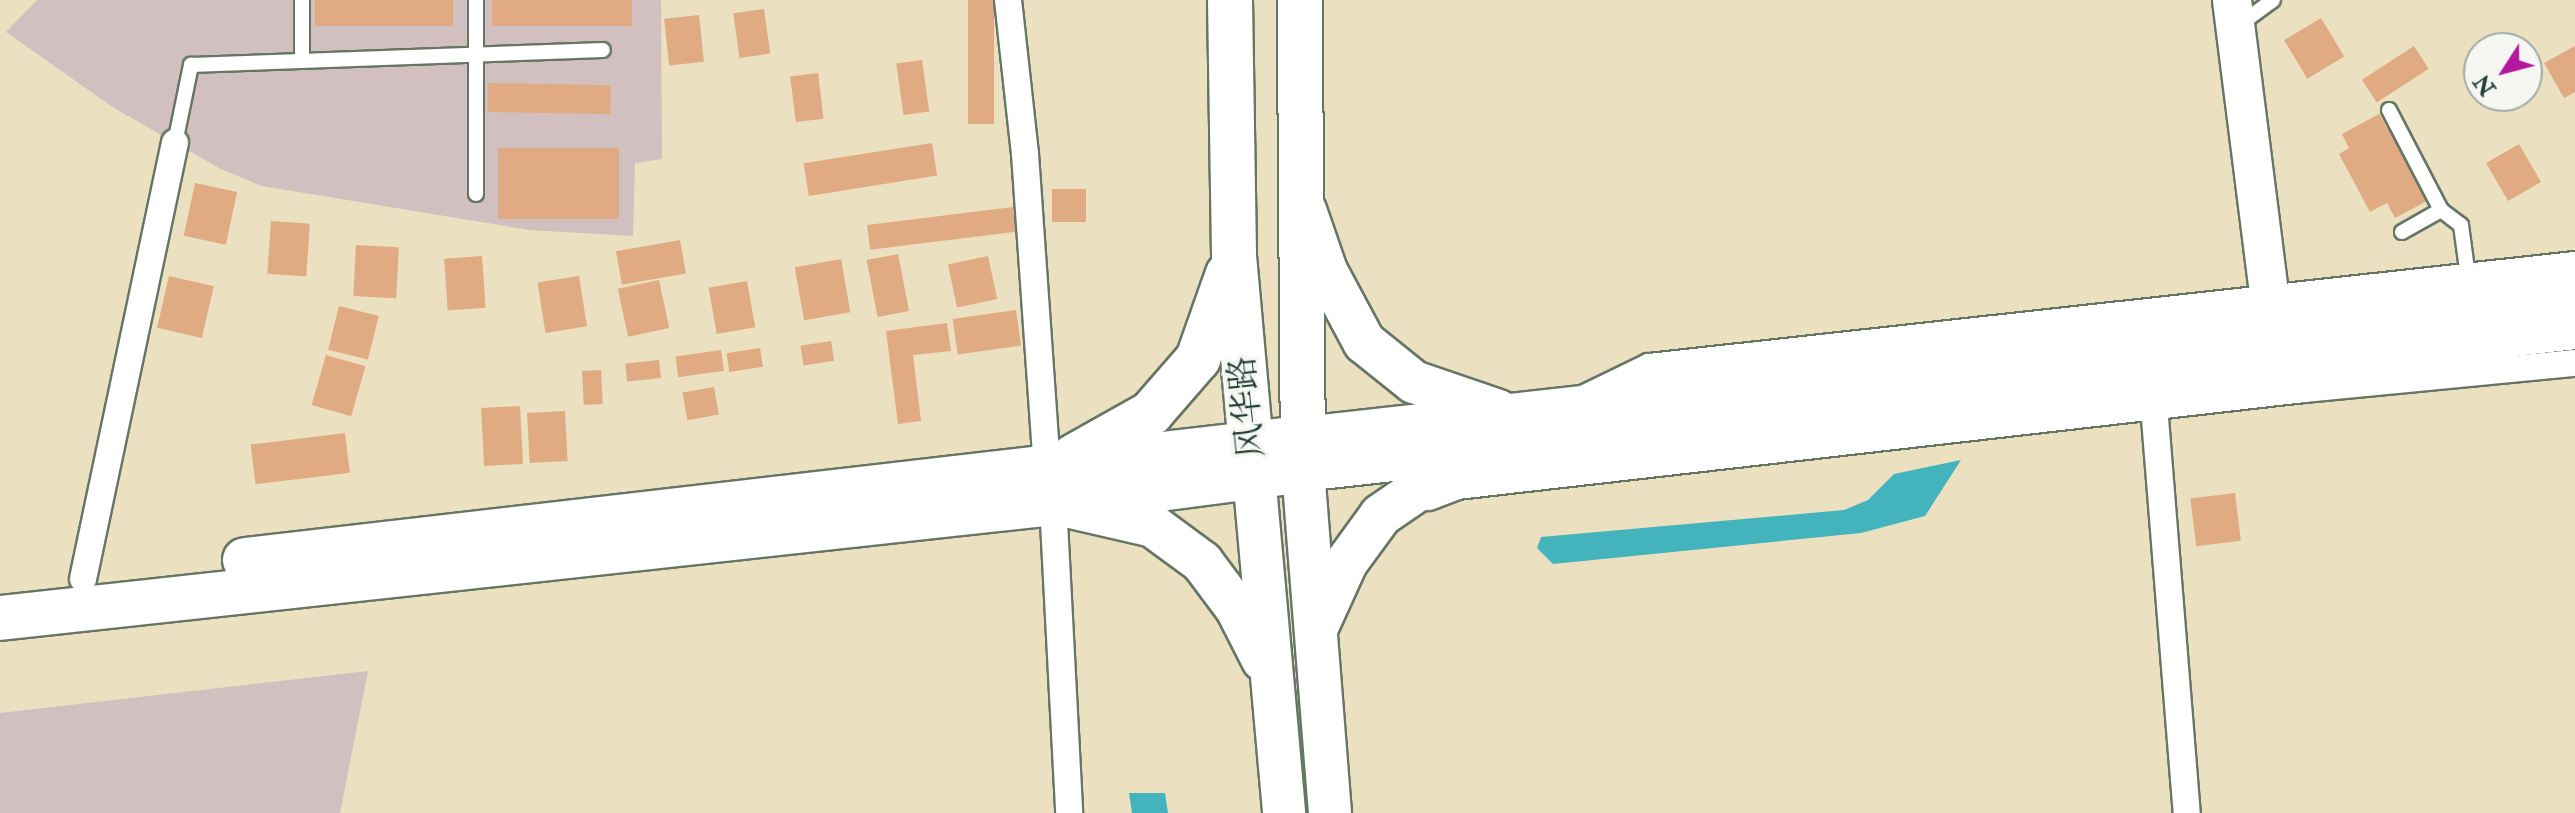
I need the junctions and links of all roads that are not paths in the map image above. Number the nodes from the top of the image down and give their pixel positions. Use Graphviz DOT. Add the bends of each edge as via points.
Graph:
graph roads {
  1 [pos="302,0"];
  2 [pos="476,0"];
  3 [pos="1008,0"];
  4 [pos="1230,0"];
  5 [pos="1300,0"];
  6 [pos="2273,0"];
  7 [pos="2233,14"];
  8 [pos="603,50"];
  9 [pos="476,54"];
  10 [pos="302,61"];
  11 [pos="2389,110"];
  12 [pos="175,143"];
  13 [pos="476,194"];
  14 [pos="1300,196"];
  15 [pos="2441,210"];
  16 [pos="2402,232"];
  17 [pos="1234,256"];
  18 [pos="2575,265"];
  19 [pos="2468,277"];
  20 [pos="2575,296"];
  21 [pos="2575,328"];
  22 [pos="2292,345"];
  23 [pos="2575,363"];
  24 [pos="2154,406"];
  25 [pos="1510,415"];
  26 [pos="1472,452"];
  27 [pos="1303,454"];
  28 [pos="1251,459"];
  29 [pos="1050,487"];
  30 [pos="1381,515"];
  31 [pos="83,579"];
  32 [pos="0,587"];
  33 [pos="0,618"];
  34 [pos="1315,632"];
  35 [pos="1272,677"];
  36 [pos="1069,813"];
  37 [pos="1284,813"];
  38 [pos="1330,813"];
  39 [pos="2187,813"];
  1 -- 10 [label="lane"];
  2 -- 9 [label="lane"];
  3 -- 29 [label="street"];
  4 -- 17 [label="highway, 风华路"];
  5 -- 14 [label="highway, 风华路"];
  6 -- 7 [label="lane"];
  7 -- 22 [label="street"];
  8 -- 9 [label="lane"];
  9 -- 10 [label="lane"];
  9 -- 13 [label="lane"];
  10 -- 12 [label="lane" via="191,65"];
  11 -- 15 [label="lane"];
  12 -- 31 [label="street"];
  14 -- 25 [label="main road" via="1326,271 1364,342 1414,382"];
  14 -- 27 [label="highway, 风华路"];
  15 -- 16 [label="lane"];
  15 -- 19 [label="lane" via="2461,225"];
  17 -- 28 [label="highway, 风华路"];
  17 -- 29 [label="highway" via="1198,359 1151,413"];
  18 -- 19 [label="street"];
  19 -- 22 [label="street"];
  20 -- 22 [label="main road"];
  21 -- 22 [label="main road"];
  22 -- 23 [label="street"];
  22 -- 24 [label="street"];
  22 -- 25 [label="main road"];
  22 -- 26 [label="main road"];
  24 -- 30 [label="street" via="1457,486"];
  24 -- 39 [label="street"];
  25 -- 27 [label="main road"];
  26 -- 27 [label="main road"];
  26 -- 30 [label="main road"];
  27 -- 28 [label="highway"];
  27 -- 34 [label="main road, 风华路"];
  28 -- 29 [label="highway"];
  28 -- 35 [label="main road, 风华路"];
  29 -- 31 [label="highway"];
  29 -- 33 [label="highway"];
  29 -- 35 [label="main road" via="1153,526 1202,562 1237,609"];
  29 -- 36 [label="street"];
  30 -- 34 [label="main road" via="1346,563"];
  31 -- 32 [label="highway"];
  34 -- 38 [label="main road, 风华路"];
  35 -- 37 [label="main road, 风华路"];
}
